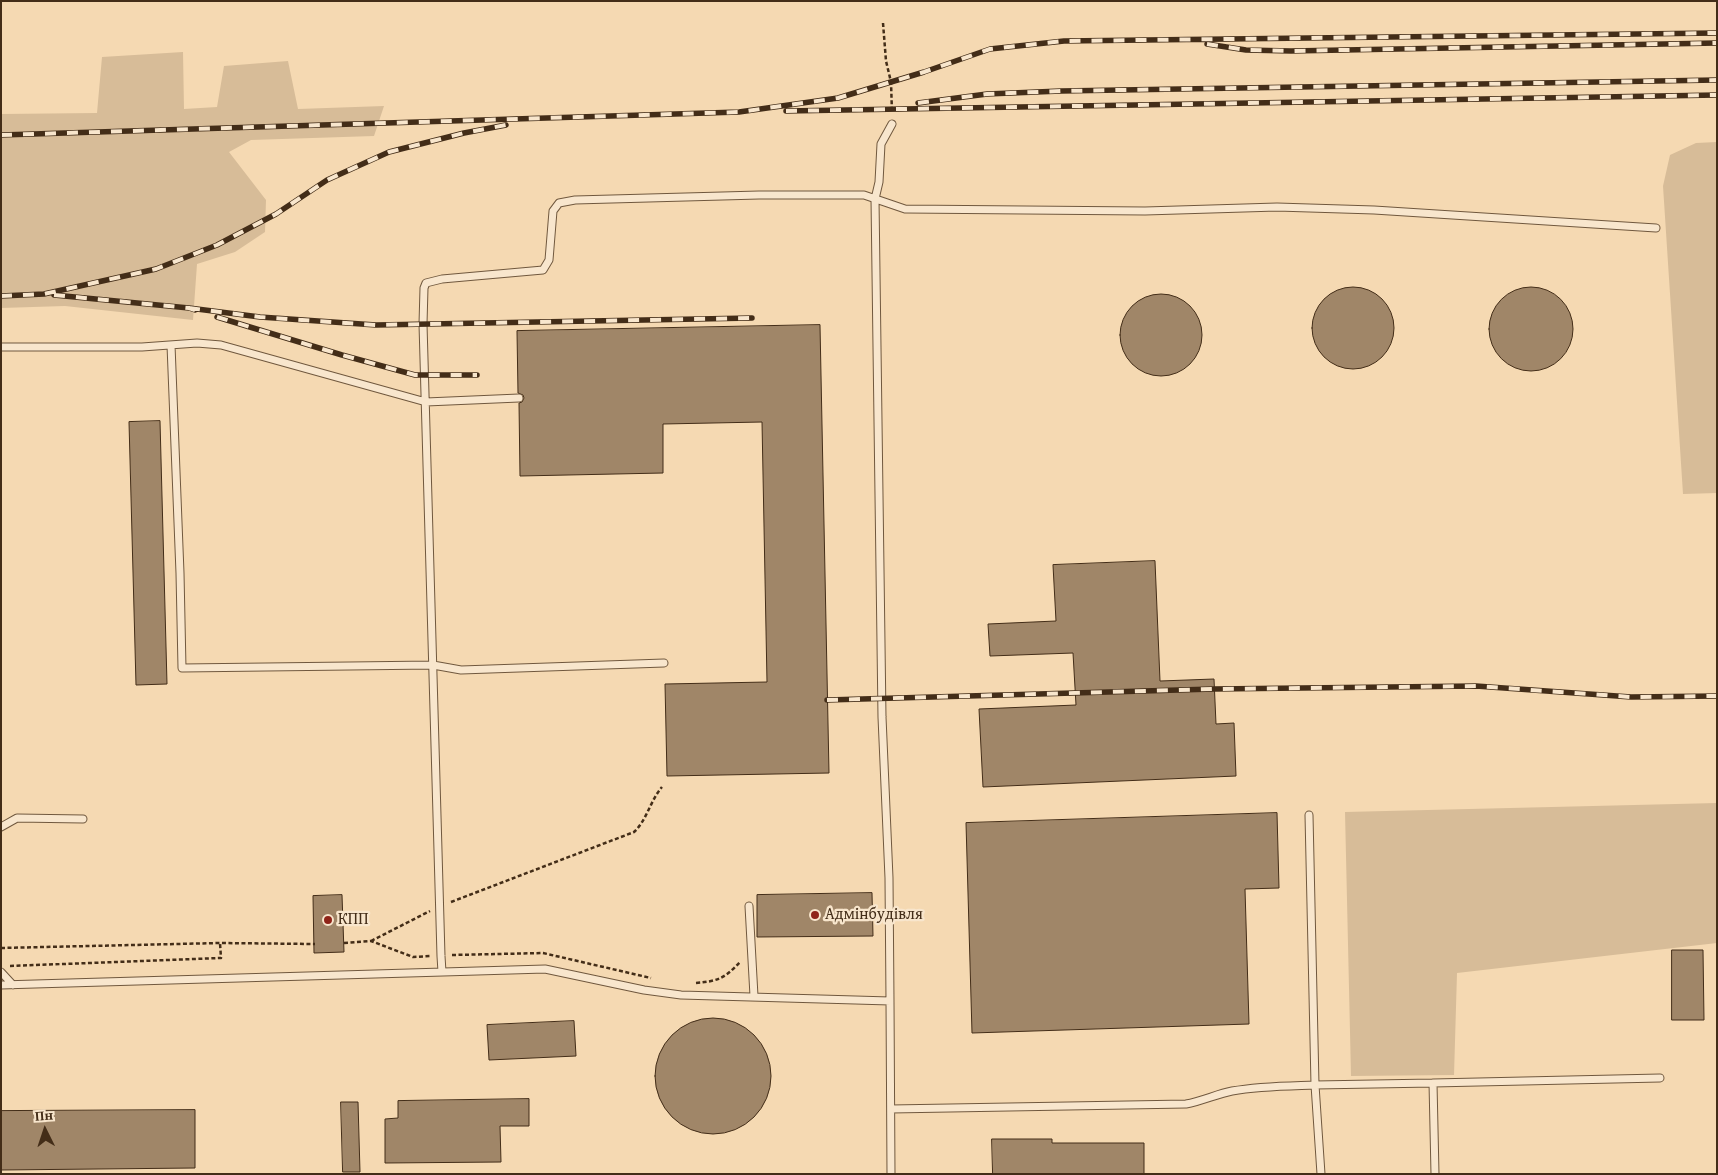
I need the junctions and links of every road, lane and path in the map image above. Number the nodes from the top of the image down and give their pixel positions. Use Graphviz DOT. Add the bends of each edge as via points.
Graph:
graph roads {
  1 [pos="883,23"];
  2 [pos="892,124"];
  3 [pos="875,199"];
  4 [pos="1656,228"];
  5 [pos="171,344"];
  6 [pos="1,347"];
  7 [pos="518,398"];
  8 [pos="426,402"];
  9 [pos="664,663"];
  10 [pos="433,665"];
  11 [pos="662,787"];
  12 [pos="1309,815"];
  13 [pos="83,819"];
  14 [pos="1,827"];
  15 [pos="749,906"];
  16 [pos="439,907"];
  17 [pos="371,941"];
  18 [pos="220,943"];
  19 [pos="314,944"];
  20 [pos="1,948"];
  21 [pos="8,966"];
  22 [pos="1,972"];
  23 [pos="442,972"];
  24 [pos="1,985"];
  25 [pos="13,985"];
  26 [pos="754,996"];
  27 [pos="890,1001"];
  28 [pos="1660,1078"];
  29 [pos="1433,1083"];
  30 [pos="1315,1085"];
  31 [pos="891,1109"];
  32 [pos="891,1174"];
  33 [pos="1320,1174"];
  34 [pos="1435,1174"];
  1 -- 2 [label="path" via="891,82"];
  2 -- 3 [label="lane" via="881,144"];
  3 -- 4 [label="lane" via="905,209 1277,207"];
  3 -- 8 [label="lane" via="864,195 758,195 559,203 553,211 549,260 543,270 426,283 423,324"];
  3 -- 27 [label="lane" via="882,717"];
  5 -- 6 [label="lane"];
  5 -- 8 [label="lane" via="221,346"];
  5 -- 10 [label="lane" via="182,668"];
  7 -- 8 [label="lane"];
  8 -- 10 [label="lane"];
  9 -- 10 [label="lane" via="461,670"];
  10 -- 16 [label="lane"];
  11 -- 16 [label="path" via="641,826 634,832"];
  12 -- 30 [label="lane"];
  13 -- 14 [label="lane" via="17,818"];
  15 -- 26 [label="lane"];
  16 -- 17 [label="path"];
  16 -- 23 [label="lane"];
  18 -- 19 [label="path"];
  18 -- 20 [label="path"];
  18 -- 21 [label="path" via="221,958"];
  22 -- 25 [label="lane"];
  23 -- 25 [label="lane"];
  23 -- 26 [label="lane" via="545,969 680,996"];
  24 -- 25 [label="lane"];
  26 -- 27 [label="lane"];
  27 -- 31 [label="lane"];
  28 -- 29 [label="lane"];
  29 -- 30 [label="lane"];
  29 -- 34 [label="lane"];
  30 -- 31 [label="lane" via="1229,1091 1186,1104"];
  30 -- 33 [label="lane"];
  31 -- 32 [label="lane"];
}
